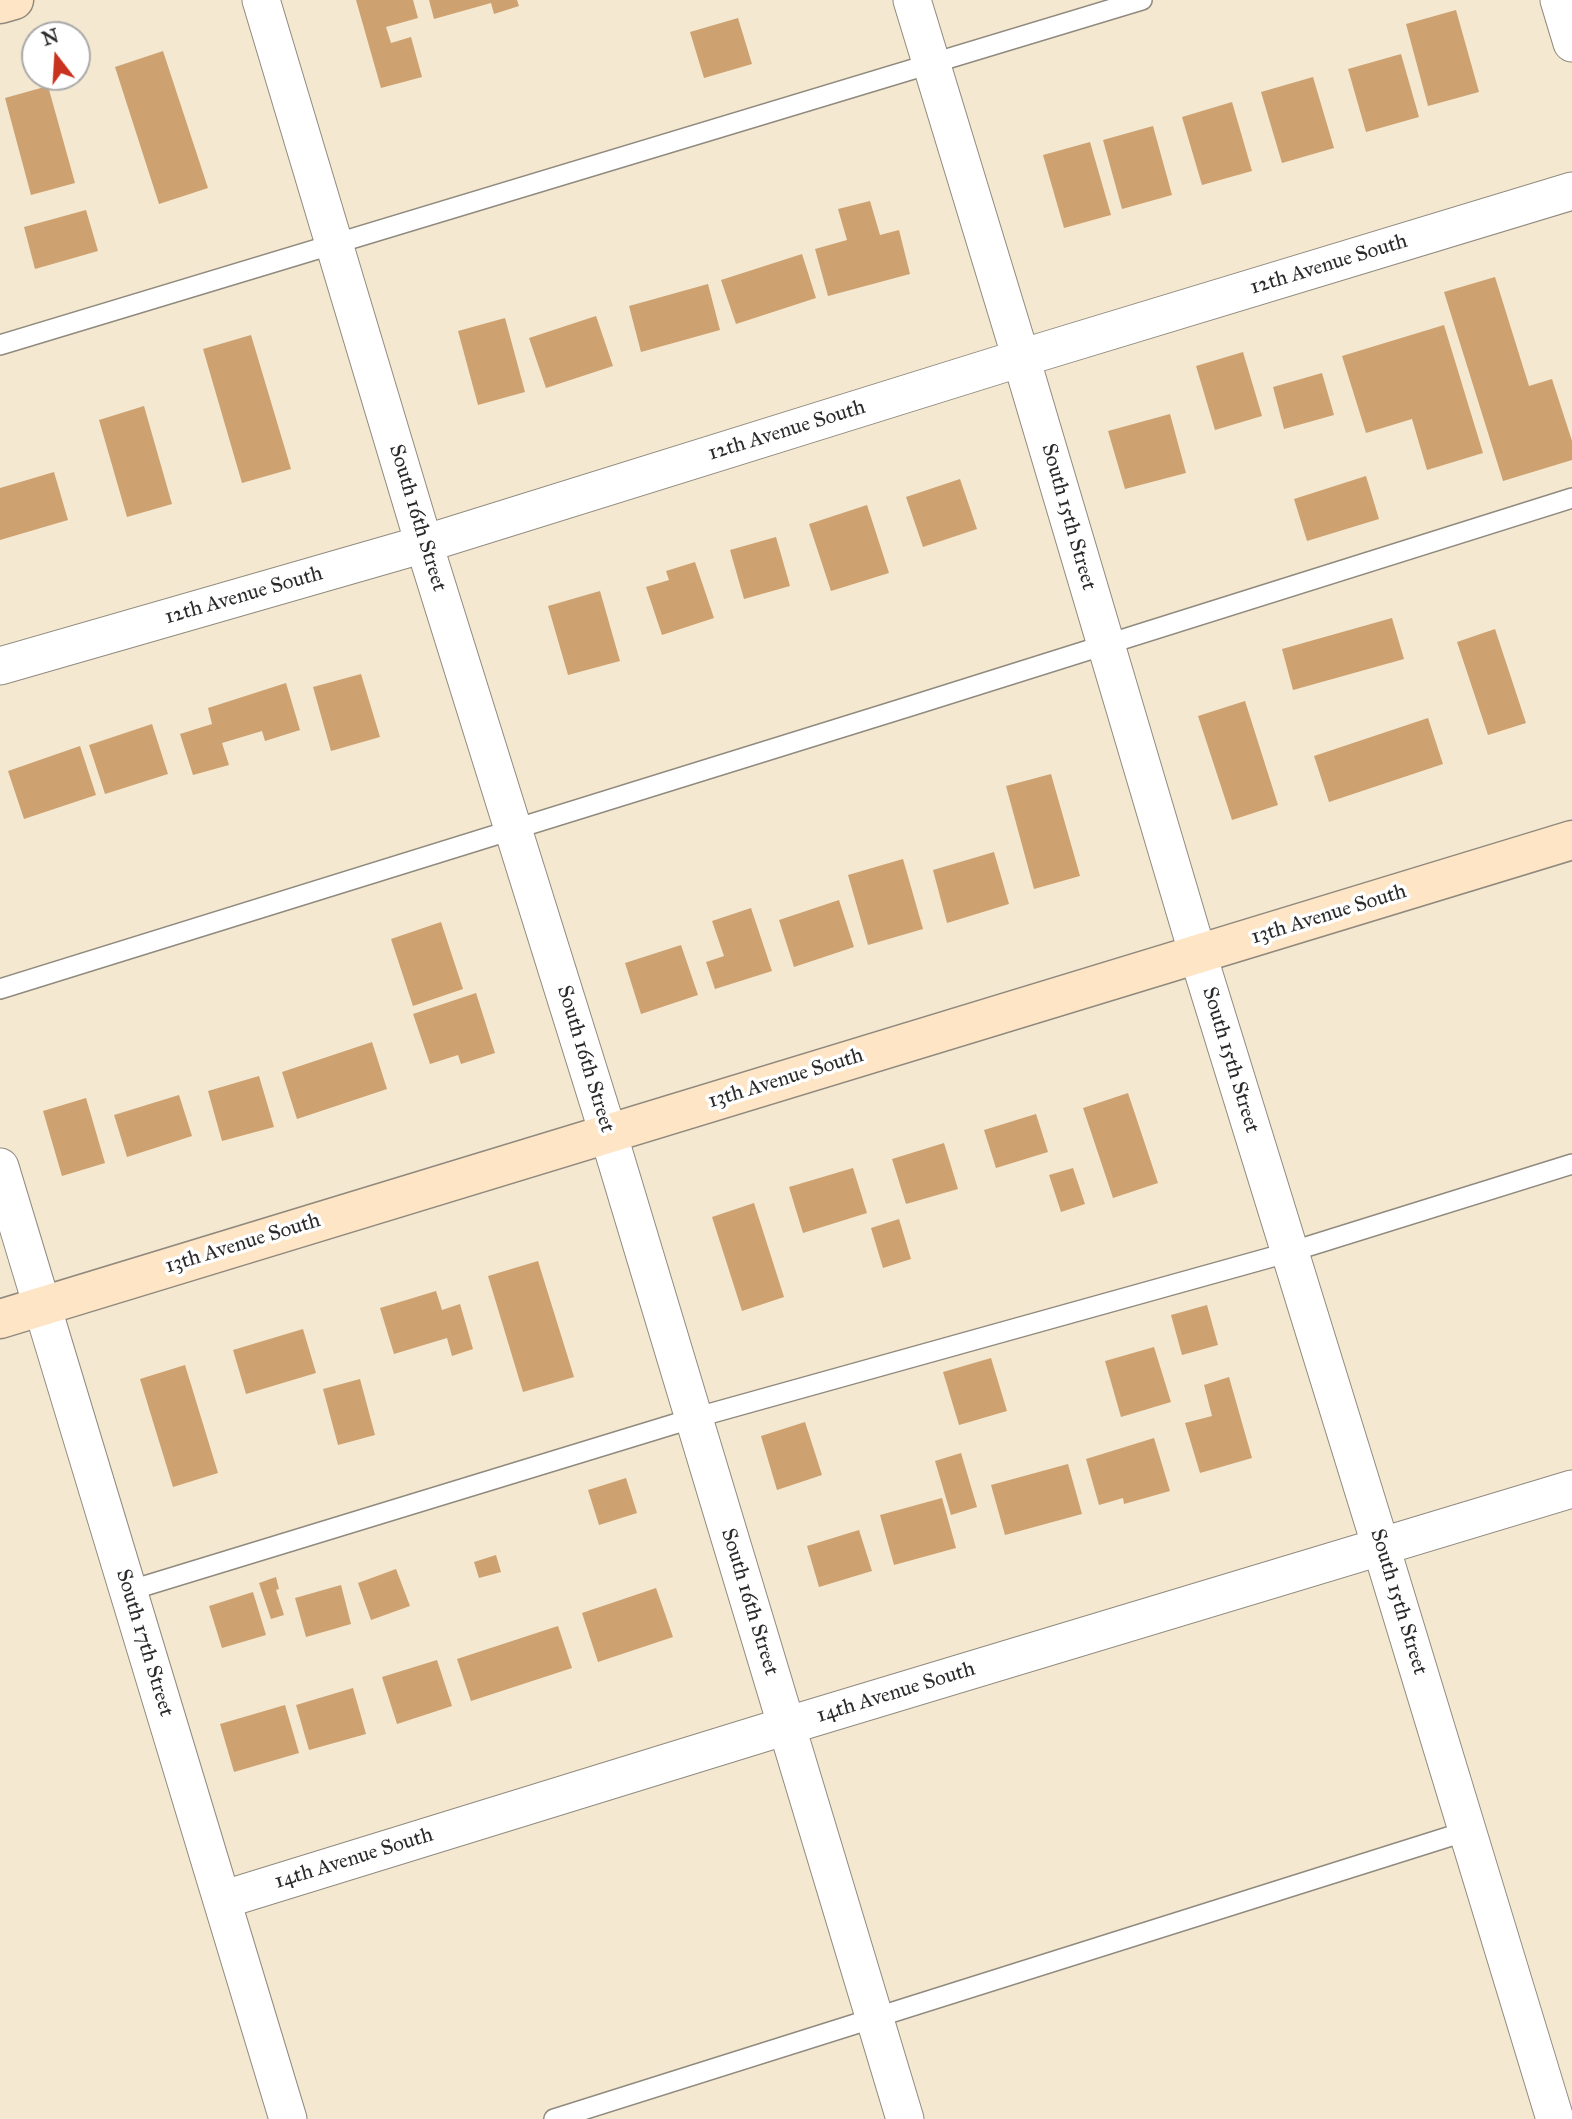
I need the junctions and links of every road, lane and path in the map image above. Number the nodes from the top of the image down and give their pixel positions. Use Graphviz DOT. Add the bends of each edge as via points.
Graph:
graph roads {
  1 [pos="14,0"];
  2 [pos="261,0"];
  3 [pos="912,0"];
  4 [pos="1142,0"];
  5 [pos="1559,0"];
  6 [pos="0,4"];
  7 [pos="1572,43"];
  8 [pos="931,63"];
  9 [pos="1572,191"];
  10 [pos="335,245"];
  11 [pos="0,345"];
  12 [pos="1021,358"];
  13 [pos="1572,498"];
  14 [pos="424,544"];
  15 [pos="1107,647"];
  16 [pos="0,666"];
  17 [pos="513,828"];
  18 [pos="1572,840"];
  19 [pos="1198,955"];
  20 [pos="0,989"];
  21 [pos="608,1133"];
  22 [pos="1572,1164"];
  23 [pos="0,1167"];
  24 [pos="1290,1252"];
  25 [pos="42,1306"];
  26 [pos="0,1319"];
  27 [pos="694,1418"];
  28 [pos="1572,1489"];
  29 [pos="1381,1547"];
  30 [pos="128,1591"];
  31 [pos="786,1726"];
  32 [pos="1468,1831"];
  33 [pos="222,1899"];
  34 [pos="874,2016"];
  35 [pos="288,2119"];
  36 [pos="554,2119"];
  37 [pos="905,2119"];
  38 [pos="1555,2119"];
  1 -- 6 [label="street"];
  2 -- 10 [label="street, South 16th Street"];
  3 -- 8 [label="street, South 15th Street"];
  4 -- 8 [label="lane"];
  5 -- 7 [label="street"];
  8 -- 10 [label="lane"];
  8 -- 12 [label="street, South 15th Street"];
  9 -- 12 [label="street, 12th Avenue South"];
  10 -- 11 [label="lane"];
  10 -- 14 [label="street, South 16th Street"];
  12 -- 14 [label="street, 12th Avenue South"];
  12 -- 15 [label="street, South 15th Street"];
  13 -- 15 [label="lane"];
  14 -- 16 [label="street, 12th Avenue South"];
  14 -- 17 [label="street, South 16th Street"];
  15 -- 17 [label="lane"];
  15 -- 19 [label="street, South 15th Street"];
  17 -- 20 [label="lane"];
  17 -- 21 [label="street, South 16th Street"];
  18 -- 19 [label="street, 13th Avenue South"];
  19 -- 21 [label="street, 13th Avenue South"];
  19 -- 24 [label="street, South 15th Street"];
  21 -- 25 [label="street, 13th Avenue South"];
  21 -- 27 [label="street, South 16th Street"];
  22 -- 24 [label="lane"];
  23 -- 25 [label="street, South 17th Street"];
  24 -- 27 [label="lane"];
  24 -- 29 [label="street, South 15th Street"];
  25 -- 26 [label="street, 13th Avenue South"];
  25 -- 30 [label="street, South 17th Street"];
  27 -- 30 [label="lane"];
  27 -- 31 [label="street, South 16th Street"];
  28 -- 29 [label="street, 14th Avenue South"];
  29 -- 31 [label="street, 14th Avenue South"];
  29 -- 32 [label="street, South 15th Street"];
  30 -- 33 [label="street, South 17th Street"];
  31 -- 33 [label="street, 14th Avenue South"];
  31 -- 34 [label="street, South 16th Street"];
  32 -- 34 [label="lane"];
  32 -- 38 [label="street, South 15th Street"];
  33 -- 35 [label="street, South 17th Street"];
  34 -- 36 [label="lane"];
  34 -- 37 [label="street, South 16th Street"];
}
